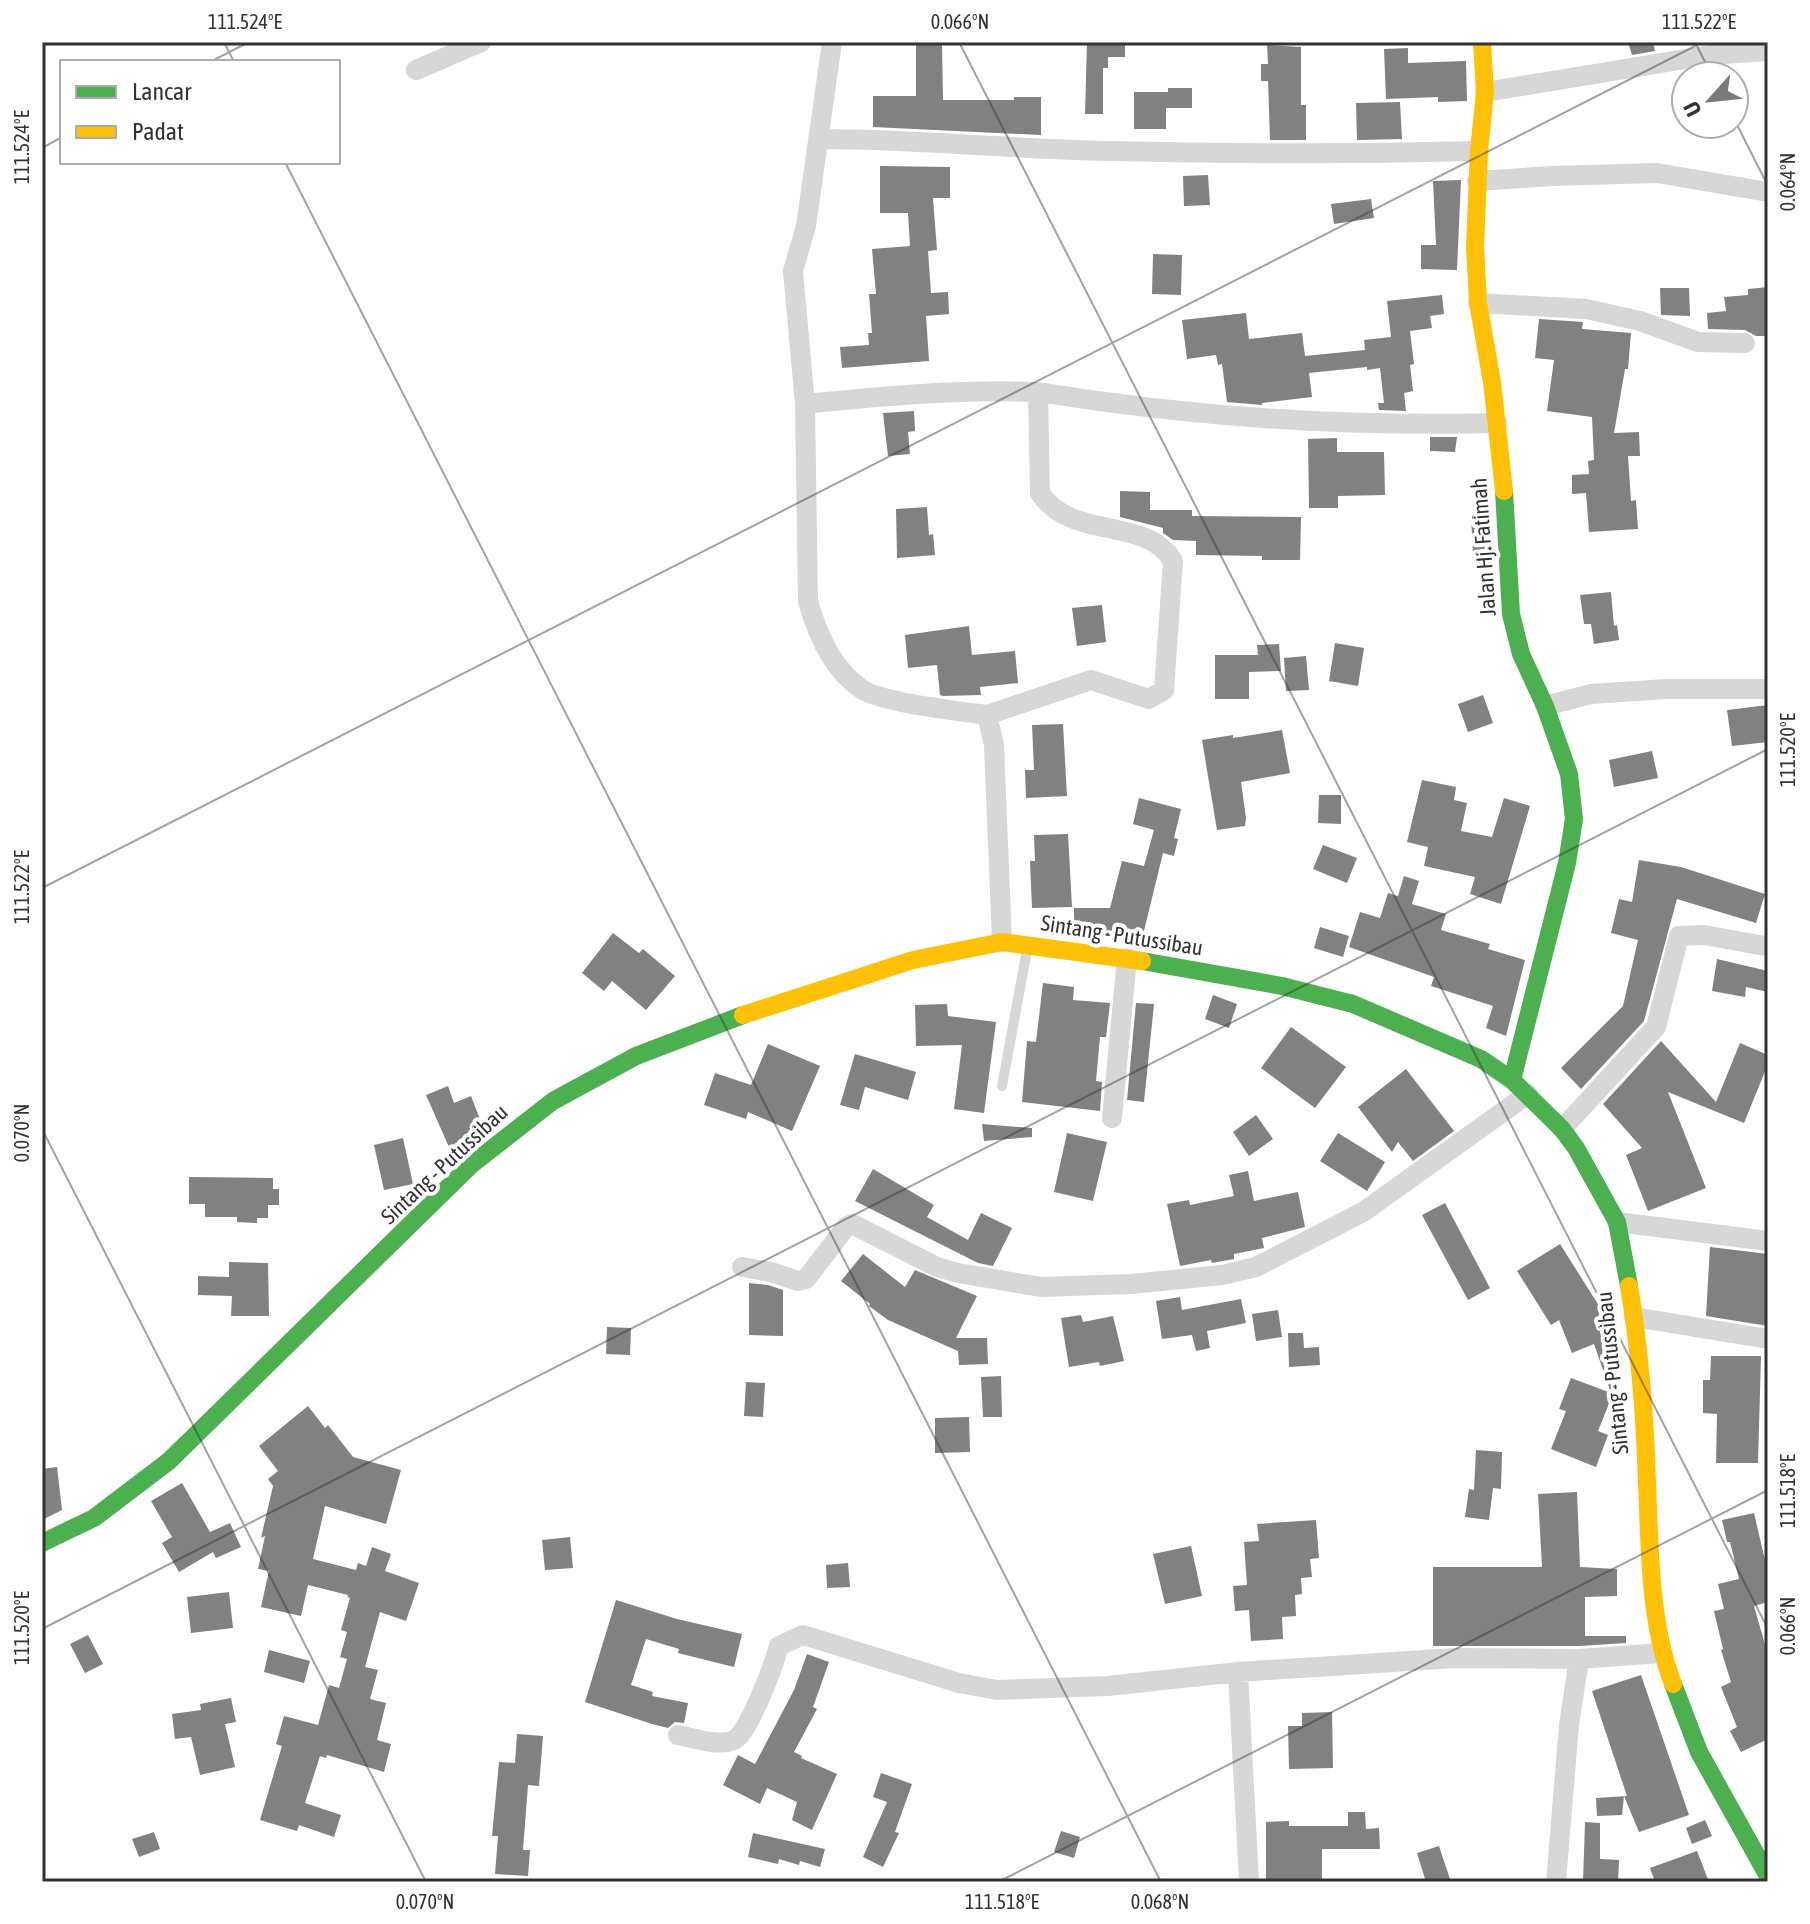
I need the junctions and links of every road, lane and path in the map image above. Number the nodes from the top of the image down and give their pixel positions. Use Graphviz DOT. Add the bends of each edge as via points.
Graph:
graph roads {
  1 [pos="481,42"];
  2 [pos="832,42"];
  3 [pos="1482,42"];
  4 [pos="1768,51"];
  5 [pos="416,70"];
  6 [pos="1485,92"];
  7 [pos="819,139"];
  8 [pos="1479,151"];
  9 [pos="1477,181"];
  10 [pos="1768,192"];
  11 [pos="1478,303"];
  12 [pos="1745,343"];
  13 [pos="1038,392"];
  14 [pos="805,404"];
  15 [pos="1497,423"];
  16 [pos="1768,689"];
  17 [pos="1545,706"];
  18 [pos="987,715"];
  19 [pos="1002,942"];
  20 [pos="1028,944"];
  21 [pos="1765,946"];
  22 [pos="1127,958"];
  23 [pos="1512,1080"];
  24 [pos="1002,1086"];
  25 [pos="1528,1094"];
  26 [pos="1112,1118"];
  27 [pos="1562,1129"];
  28 [pos="1617,1222"];
  29 [pos="1767,1237"];
  30 [pos="742,1267"];
  31 [pos="1634,1317"];
  32 [pos="1768,1339"];
  33 [pos="42,1543"];
  34 [pos="1661,1653"];
  35 [pos="1579,1659"];
  36 [pos="1238,1672"];
  37 [pos="678,1735"];
  38 [pos="1768,1876"];
  39 [pos="1249,1882"];
  40 [pos="1556,1882"];
  1 -- 5 [label="street"];
  2 -- 7 [label="street"];
  3 -- 6 [label="main road, Jalan Hj. Fatimah"];
  4 -- 6 [label="street" via="1710,55"];
  6 -- 8 [label="main road, Jalan Hj. Fatimah"];
  7 -- 8 [label="street" via="1106,151"];
  7 -- 14 [label="street" via="806,226 793,271"];
  8 -- 9 [label="main road, Jalan Hj. Fatimah"];
  9 -- 10 [label="street" via="1657,173"];
  9 -- 11 [label="main road, Jalan Hj. Fatimah"];
  11 -- 12 [label="street" via="1586,309 1698,342"];
  11 -- 15 [label="main road, Jalan Hj. Fatimah"];
  13 -- 14 [label="street" via="917,392"];
  13 -- 15 [label="street" via="1189,414 1379,424"];
  13 -- 18 [label="street" via="1040,493 1048,505 1074,521 1149,539 1167,550 1173,561 1164,690 1149,699 1091,680"];
  14 -- 18 [label="street" via="808,601 831,658 864,690 882,697"];
  15 -- 17 [label="main road, Jalan Hj. Fatimah" via="1511,614 1521,654"];
  16 -- 17 [label="street" via="1591,694"];
  17 -- 23 [label="main road, Jalan Hj. Fatimah" via="1569,774 1574,819"];
  18 -- 19 [label="street" via="994,745"];
  19 -- 20 [label="main road, Sintang - Putussibau"];
  19 -- 33 [label="main road, Sintang - Putussibau" via="873,971 704,1028 636,1056 553,1101 471,1165 169,1461 94,1518"];
  20 -- 22 [label="main road, Sintang - Putussibau"];
  20 -- 24 [label="lane"];
  21 -- 27 [label="street" via="1679,936 1656,1027"];
  22 -- 23 [label="main road, Sintang - Putussibau" via="1353,1004 1481,1059"];
  22 -- 26 [label="street"];
  23 -- 25 [label="main road, Sintang - Putussibau"];
  25 -- 27 [label="main road, Sintang - Putussibau"];
  25 -- 30 [label="street" via="1363,1212 1256,1267 1222,1275 1041,1287 937,1267 852,1224 806,1279"];
  27 -- 28 [label="main road, Sintang - Putussibau"];
  28 -- 29 [label="street"];
  28 -- 31 [label="main road, Sintang - Putussibau"];
  31 -- 32 [label="street"];
  31 -- 34 [label="main road, Sintang - Putussibau"];
  34 -- 35 [label="street"];
  34 -- 38 [label="main road, Sintang - Putussibau" via="1699,1752"];
  35 -- 36 [label="street" via="1455,1658"];
  35 -- 40 [label="street"];
  36 -- 37 [label="street" via="1108,1686 997,1690 803,1635 779,1646 742,1734 732,1742"];
  36 -- 39 [label="street"];
}
